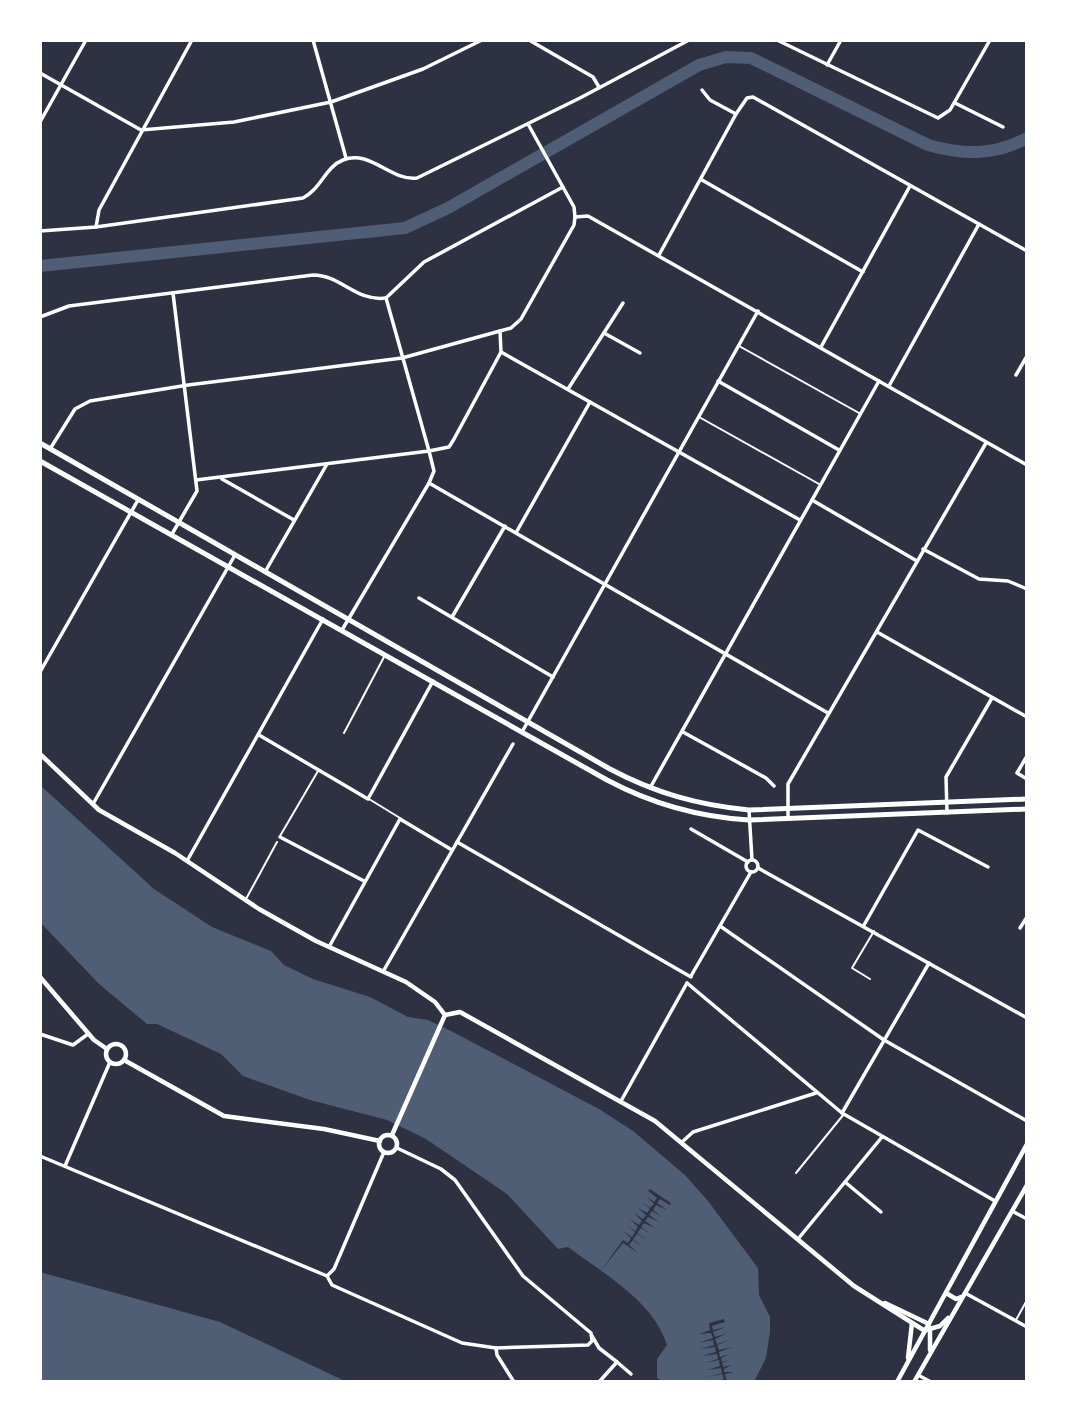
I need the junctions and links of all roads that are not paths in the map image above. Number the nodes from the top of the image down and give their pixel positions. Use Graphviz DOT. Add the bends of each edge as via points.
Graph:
graph roads {
  1 [pos="86,40"];
  2 [pos="198,40"];
  3 [pos="313,40"];
  4 [pos="482,40"];
  5 [pos="529,40"];
  6 [pos="689,40"];
  7 [pos="777,40"];
  8 [pos="841,40"];
  9 [pos="191,41"];
  10 [pos="988,41"];
  11 [pos="828,65"];
  12 [pos="40,74"];
  13 [pos="60,85"];
  14 [pos="600,87"];
  15 [pos="702,90"];
  16 [pos="331,102"];
  17 [pos="954,102"];
  18 [pos="736,114"];
  19 [pos="40,122"];
  20 [pos="528,124"];
  21 [pos="1003,127"];
  22 [pos="141,130"];
  23 [pos="346,158"];
  24 [pos="702,180"];
  25 [pos="911,186"];
  26 [pos="563,187"];
  27 [pos="575,217"];
  28 [pos="979,224"];
  29 [pos="96,227"];
  30 [pos="40,231"];
  31 [pos="1027,251"];
  32 [pos="660,255"];
  33 [pos="863,272"];
  34 [pos="173,293"];
  35 [pos="386,298"];
  36 [pos="623,303"];
  37 [pos="758,310"];
  38 [pos="40,317"];
  39 [pos="500,331"];
  40 [pos="604,333"];
  41 [pos="738,346"];
  42 [pos="821,346"];
  43 [pos="501,352"];
  44 [pos="640,353"];
  45 [pos="1027,356"];
  46 [pos="402,358"];
  47 [pos="1016,375"];
  48 [pos="718,381"];
  49 [pos="879,381"];
  50 [pos="184,385"];
  51 [pos="890,386"];
  52 [pos="568,389"];
  53 [pos="590,402"];
  54 [pos="860,414"];
  55 [pos="698,417"];
  56 [pos="40,443"];
  57 [pos="986,443"];
  58 [pos="50,449"];
  59 [pos="839,450"];
  60 [pos="429,451"];
  61 [pos="679,452"];
  62 [pos="40,460"];
  63 [pos="327,464"];
  64 [pos="1027,465"];
  65 [pos="220,478"];
  66 [pos="196,480"];
  67 [pos="429,483"];
  68 [pos="820,485"];
  69 [pos="138,499"];
  70 [pos="812,500"];
  71 [pos="131,512"];
  72 [pos="800,520"];
  73 [pos="179,521"];
  74 [pos="295,521"];
  75 [pos="505,526"];
  76 [pos="517,532"];
  77 [pos="172,535"];
  78 [pos="923,549"];
  79 [pos="235,555"];
  80 [pos="917,561"];
  81 [pos="228,567"];
  82 [pos="265,572"];
  83 [pos="605,586"];
  84 [pos="1027,589"];
  85 [pos="419,598"];
  86 [pos="452,617"];
  87 [pos="323,619"];
  88 [pos="348,619"];
  89 [pos="342,630"];
  90 [pos="877,632"];
  91 [pos="386,654"];
  92 [pos="724,655"];
  93 [pos="40,672"];
  94 [pos="553,677"];
  95 [pos="433,681"];
  96 [pos="992,698"];
  97 [pos="828,713"];
  98 [pos="1027,717"];
  99 [pos="528,722"];
  100 [pos="522,732"];
  101 [pos="683,732"];
  102 [pos="344,733"];
  103 [pos="259,735"];
  104 [pos="513,744"];
  105 [pos="40,754"];
  106 [pos="1027,756"];
  107 [pos="318,770"];
  108 [pos="1027,779"];
  109 [pos="774,786"];
  110 [pos="649,788"];
  111 [pos="368,799"];
  112 [pos="1027,799"];
  113 [pos="946,803"];
  114 [pos="93,804"];
  115 [pos="788,809"];
  116 [pos="749,810"];
  117 [pos="1027,810"];
  118 [pos="947,813"];
  119 [pos="400,819"];
  120 [pos="749,820"];
  121 [pos="788,820"];
  122 [pos="691,830"];
  123 [pos="279,839"];
  124 [pos="457,842"];
  125 [pos="452,850"];
  126 [pos="187,861"];
  127 [pos="750,861"];
  128 [pos="988,867"];
  129 [pos="758,868"];
  130 [pos="751,872"];
  131 [pos="364,881"];
  132 [pos="245,901"];
  133 [pos="1027,916"];
  134 [pos="864,925"];
  135 [pos="720,926"];
  136 [pos="1020,928"];
  137 [pos="874,930"];
  138 [pos="329,947"];
  139 [pos="929,963"];
  140 [pos="384,970"];
  141 [pos="691,976"];
  142 [pos="40,977"];
  143 [pos="870,979"];
  144 [pos="687,983"];
  145 [pos="445,1015"];
  146 [pos="1027,1018"];
  147 [pos="40,1034"];
  148 [pos="88,1034"];
  149 [pos="884,1040"];
  150 [pos="107,1049"];
  151 [pos="124,1060"];
  152 [pos="110,1062"];
  153 [pos="816,1093"];
  154 [pos="621,1101"];
  155 [pos="843,1114"];
  156 [pos="1027,1121"];
  157 [pos="393,1133"];
  158 [pos="882,1137"];
  159 [pos="380,1141"];
  160 [pos="682,1142"];
  161 [pos="1027,1144"];
  162 [pos="397,1148"];
  163 [pos="384,1152"];
  164 [pos="40,1156"];
  165 [pos="65,1167"];
  166 [pos="796,1173"];
  167 [pos="845,1182"];
  168 [pos="1027,1185"];
  169 [pos="995,1201"];
  170 [pos="1012,1211"];
  171 [pos="881,1212"];
  172 [pos="1027,1219"];
  173 [pos="798,1239"];
  174 [pos="327,1276"];
  175 [pos="946,1293"];
  176 [pos="964,1294"];
  177 [pos="1027,1300"];
  178 [pos="881,1302"];
  179 [pos="1015,1321"];
  180 [pos="912,1323"];
  181 [pos="1027,1327"];
  182 [pos="928,1328"];
  183 [pos="591,1341"];
  184 [pos="496,1348"];
  185 [pos="599,1348"];
  186 [pos="617,1362"];
  187 [pos="908,1362"];
  188 [pos="923,1366"];
  189 [pos="631,1374"];
  190 [pos="918,1374"];
  191 [pos="514,1382"];
  192 [pos="599,1382"];
  193 [pos="897,1382"];
  194 [pos="914,1382"];
  195 [pos="931,1382"];
  1 -- 13 [label="street"];
  2 -- 9 [label="street"];
  3 -- 16 [label="street"];
  4 -- 16 [label="street" via="423,69"];
  5 -- 14 [label="street" via="593,76"];
  6 -- 14 [label="street"];
  7 -- 11 [label="street"];
  8 -- 11 [label="street"];
  9 -- 22 [label="street"];
  10 -- 17 [label="street"];
  11 -- 17 [label="street" via="934,116 946,115"];
  12 -- 13 [label="street"];
  13 -- 19 [label="street"];
  13 -- 22 [label="street"];
  14 -- 20 [label="street"];
  15 -- 18 [label="street" via="710,100"];
  16 -- 22 [label="street" via="234,122"];
  16 -- 23 [label="street"];
  17 -- 21 [label="street"];
  18 -- 24 [label="street"];
  18 -- 25 [label="street" via="747,98 757,98"];
  20 -- 23 [label="street" via="417,177 404,178 362,157"];
  20 -- 26 [label="street"];
  22 -- 29 [label="street" via="99,210"];
  23 -- 29 [label="street" via="332,166 317,188 303,198"];
  24 -- 32 [label="street"];
  24 -- 33 [label="street"];
  25 -- 28 [label="street"];
  25 -- 33 [label="street"];
  26 -- 27 [label="street"];
  26 -- 35 [label="street" via="424,262"];
  27 -- 32 [label="street" via="588,216"];
  27 -- 39 [label="street" via="521,319"];
  28 -- 31 [label="street"];
  28 -- 51 [label="street"];
  29 -- 30 [label="street"];
  32 -- 37 [label="street"];
  33 -- 42 [label="street"];
  34 -- 35 [label="street" via="313,275 330,278 372,300"];
  34 -- 38 [label="street" via="69,306"];
  34 -- 50 [label="street"];
  35 -- 46 [label="street"];
  36 -- 40 [label="street"];
  37 -- 41 [label="street"];
  37 -- 42 [label="street"];
  39 -- 43 [label="street"];
  39 -- 46 [label="street"];
  40 -- 44 [label="street"];
  40 -- 52 [label="street"];
  41 -- 48 [label="street"];
  41 -- 54 [label="lane"];
  42 -- 49 [label="street"];
  43 -- 52 [label="street"];
  43 -- 60 [label="street" via="449,447"];
  45 -- 47 [label="street"];
  46 -- 50 [label="street"];
  46 -- 60 [label="street"];
  48 -- 55 [label="street"];
  48 -- 59 [label="street"];
  49 -- 51 [label="street"];
  49 -- 54 [label="street"];
  50 -- 58 [label="street" via="90,401 75,410"];
  50 -- 66 [label="street"];
  51 -- 57 [label="street"];
  52 -- 53 [label="street"];
  53 -- 61 [label="street"];
  53 -- 76 [label="street"];
  54 -- 59 [label="street"];
  55 -- 61 [label="street"];
  55 -- 68 [label="lane"];
  56 -- 58 [label="main road"];
  57 -- 64 [label="street"];
  57 -- 78 [label="street"];
  58 -- 69 [label="main road"];
  59 -- 68 [label="street"];
  60 -- 63 [label="street"];
  60 -- 67 [label="street" via="434,471"];
  61 -- 72 [label="street"];
  61 -- 83 [label="street"];
  62 -- 71 [label="main road"];
  63 -- 65 [label="street"];
  63 -- 74 [label="street"];
  65 -- 66 [label="street"];
  65 -- 74 [label="street"];
  66 -- 73 [label="street" via="197,491"];
  67 -- 75 [label="street"];
  67 -- 88 [label="street"];
  68 -- 70 [label="street"];
  69 -- 71 [label="street"];
  69 -- 73 [label="main road"];
  70 -- 72 [label="street"];
  70 -- 80 [label="street"];
  71 -- 77 [label="main road"];
  71 -- 93 [label="street"];
  72 -- 92 [label="street"];
  73 -- 77 [label="street"];
  73 -- 79 [label="main road"];
  74 -- 82 [label="street"];
  75 -- 76 [label="street"];
  75 -- 86 [label="street"];
  76 -- 83 [label="street"];
  77 -- 81 [label="main road"];
  78 -- 80 [label="street"];
  78 -- 84 [label="street" via="979,579 1008,581"];
  79 -- 81 [label="street"];
  79 -- 82 [label="main road"];
  80 -- 90 [label="street"];
  81 -- 87 [label="main road"];
  81 -- 114 [label="street"];
  82 -- 88 [label="main road"];
  83 -- 92 [label="street"];
  83 -- 94 [label="street"];
  85 -- 86 [label="street"];
  86 -- 94 [label="street"];
  87 -- 89 [label="main road"];
  87 -- 103 [label="street"];
  88 -- 89 [label="street"];
  88 -- 99 [label="main road"];
  89 -- 91 [label="main road"];
  90 -- 96 [label="street"];
  90 -- 97 [label="street"];
  91 -- 95 [label="main road"];
  91 -- 102 [label="lane"];
  92 -- 97 [label="street"];
  92 -- 101 [label="street"];
  94 -- 99 [label="street"];
  95 -- 100 [label="main road"];
  95 -- 111 [label="street"];
  96 -- 98 [label="street"];
  96 -- 113 [label="street" via="946,778"];
  97 -- 115 [label="street" via="788,784"];
  99 -- 100 [label="street"];
  99 -- 110 [label="main road"];
  100 -- 120 [label="main road" via="643,798 695,814"];
  101 -- 109 [label="street"];
  101 -- 110 [label="street"];
  103 -- 107 [label="street"];
  103 -- 126 [label="street"];
  104 -- 124 [label="street"];
  105 -- 114 [label="street"];
  106 -- 108 [label="street" via="1017,773"];
  107 -- 111 [label="street"];
  107 -- 123 [label="lane"];
  110 -- 116 [label="main road" via="692,802"];
  111 -- 119 [label="lane"];
  112 -- 113 [label="main road"];
  113 -- 115 [label="main road"];
  113 -- 118 [label="street"];
  114 -- 126 [label="street"];
  115 -- 116 [label="main road"];
  115 -- 121 [label="street"];
  116 -- 120 [label="street"];
  117 -- 118 [label="main road"];
  118 -- 121 [label="main road"];
  119 -- 125 [label="street"];
  119 -- 131 [label="street"];
  120 -- 121 [label="main road"];
  120 -- 127 [label="street"];
  122 -- 127 [label="street"];
  123 -- 131 [label="street"];
  123 -- 132 [label="lane"];
  124 -- 125 [label="street"];
  124 -- 141 [label="street"];
  125 -- 140 [label="street"];
  126 -- 132 [label="street"];
  127 -- 129 [label="street" via="758,862"];
  127 -- 130 [label="street" via="747,868"];
  128 -- 134 [label="street" via="918,830"];
  129 -- 130 [label="street"];
  129 -- 134 [label="street"];
  130 -- 135 [label="street"];
  131 -- 138 [label="street"];
  132 -- 138 [label="street"];
  133 -- 136 [label="street"];
  134 -- 137 [label="street"];
  135 -- 141 [label="street"];
  135 -- 149 [label="street"];
  137 -- 139 [label="street"];
  137 -- 143 [label="lane" via="852,968"];
  138 -- 140 [label="street"];
  139 -- 146 [label="street"];
  139 -- 149 [label="street"];
  140 -- 145 [label="street" via="422,992"];
  141 -- 144 [label="street"];
  142 -- 148 [label="street"];
  144 -- 153 [label="street"];
  144 -- 154 [label="street"];
  145 -- 154 [label="street" via="460,1012"];
  145 -- 157 [label="street"];
  147 -- 148 [label="street" via="74,1045"];
  148 -- 150 [label="street"];
  149 -- 155 [label="street"];
  149 -- 156 [label="street"];
  150 -- 151 [label="street" via="115,1043 121,1045"];
  150 -- 152 [label="street"];
  151 -- 152 [label="street"];
  151 -- 159 [label="street" via="224,1116"];
  152 -- 165 [label="street"];
  153 -- 155 [label="street"];
  153 -- 160 [label="street" via="693,1132"];
  154 -- 160 [label="street"];
  155 -- 158 [label="street"];
  155 -- 166 [label="lane"];
  157 -- 159 [label="street"];
  157 -- 162 [label="street"];
  158 -- 167 [label="street"];
  158 -- 169 [label="street"];
  159 -- 163 [label="street"];
  160 -- 173 [label="street"];
  161 -- 169 [label="street"];
  162 -- 163 [label="street"];
  162 -- 183 [label="street" via="449,1174 523,1276 569,1314"];
  163 -- 174 [label="street"];
  164 -- 165 [label="street"];
  165 -- 174 [label="street"];
  167 -- 171 [label="street"];
  167 -- 173 [label="street"];
  168 -- 170 [label="street"];
  169 -- 175 [label="street"];
  170 -- 172 [label="street"];
  170 -- 176 [label="street"];
  173 -- 178 [label="street" via="854,1286"];
  174 -- 184 [label="street" via="332,1285 462,1343"];
  175 -- 176 [label="street" via="957,1299"];
  175 -- 182 [label="street"];
  176 -- 179 [label="street"];
  176 -- 182 [label="street" via="953,1314 940,1326"];
  176 -- 188 [label="street"];
  177 -- 179 [label="lane"];
  178 -- 180 [label="street"];
  178 -- 182 [label="street"];
  179 -- 181 [label="street"];
  180 -- 182 [label="street"];
  180 -- 187 [label="street"];
  182 -- 187 [label="street"];
  182 -- 188 [label="street" via="930,1352"];
  183 -- 184 [label="street"];
  183 -- 185 [label="street"];
  183 -- 185 [label="street"];
  184 -- 191 [label="street"];
  185 -- 186 [label="street"];
  186 -- 189 [label="street"];
  186 -- 192 [label="street"];
  187 -- 193 [label="street"];
  188 -- 190 [label="street"];
  190 -- 194 [label="street"];
  190 -- 195 [label="street"];
}
